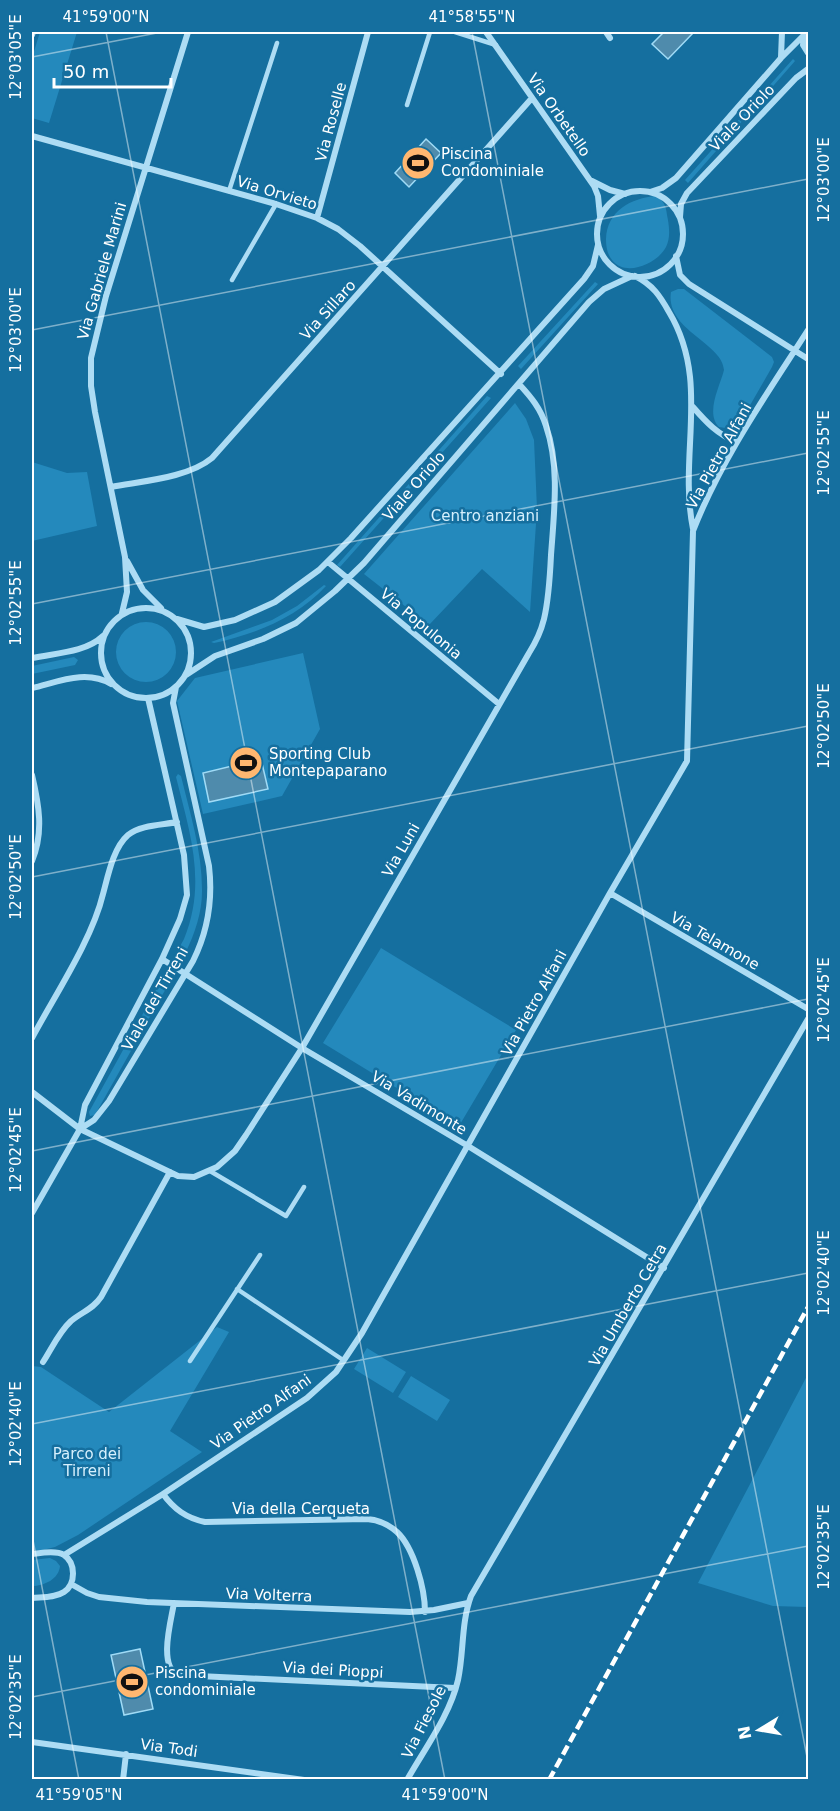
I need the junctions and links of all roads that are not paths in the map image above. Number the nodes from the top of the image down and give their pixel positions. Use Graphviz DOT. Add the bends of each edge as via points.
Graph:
graph roads {
  1 [pos="188,32"];
  2 [pos="368,32"];
  3 [pos="430,32"];
  4 [pos="455,32"];
  5 [pos="486,32"];
  6 [pos="782,32"];
  7 [pos="806,33"];
  8 [pos="277,43"];
  9 [pos="495,45"];
  10 [pos="808,54"];
  11 [pos="781,58"];
  12 [pos="808,69"];
  13 [pos="532,98"];
  14 [pos="407,105"];
  15 [pos="32,136"];
  16 [pos="145,168"];
  17 [pos="591,181"];
  18 [pos="229,191"];
  19 [pos="649,192"];
  20 [pos="625,194"];
  21 [pos="276,204"];
  22 [pos="600,217"];
  23 [pos="317,218"];
  24 [pos="680,218"];
  25 [pos="598,245"];
  26 [pos="676,256"];
  27 [pos="383,267"];
  28 [pos="634,276"];
  29 [pos="232,280"];
  30 [pos="808,330"];
  31 [pos="795,351"];
  32 [pos="808,359"];
  33 [pos="501,374"];
  34 [pos="519,384"];
  35 [pos="693,406"];
  36 [pos="737,442"];
  37 [pos="111,487"];
  38 [pos="693,531"];
  39 [pos="125,557"];
  40 [pos="328,562"];
  41 [pos="349,579"];
  42 [pos="165,610"];
  43 [pos="122,614"];
  44 [pos="177,619"];
  45 [pos="104,636"];
  46 [pos="32,658"];
  47 [pos="186,675"];
  48 [pos="176,687"];
  49 [pos="32,688"];
  50 [pos="119,690"];
  51 [pos="148,698"];
  52 [pos="499,704"];
  53 [pos="32,775"];
  54 [pos="177,822"];
  55 [pos="32,861"];
  56 [pos="610,893"];
  57 [pos="162,959"];
  58 [pos="186,973"];
  59 [pos="808,1009"];
  60 [pos="808,1019"];
  61 [pos="32,1038"];
  62 [pos="302,1048"];
  63 [pos="32,1092"];
  64 [pos="80,1129"];
  65 [pos="468,1146"];
  66 [pos="210,1171"];
  67 [pos="170,1173"];
  68 [pos="304,1187"];
  69 [pos="32,1213"];
  70 [pos="260,1255"];
  71 [pos="664,1268"];
  72 [pos="237,1290"];
  73 [pos="344,1360"];
  74 [pos="190,1361"];
  75 [pos="44,1362"];
  76 [pos="163,1494"];
  77 [pos="32,1554"];
  78 [pos="64,1555"];
  79 [pos="71,1584"];
  80 [pos="32,1598"];
  81 [pos="468,1603"];
  82 [pos="174,1604"];
  83 [pos="425,1611"];
  84 [pos="455,1688"];
  85 [pos="32,1742"];
  86 [pos="126,1754"];
  87 [pos="123,1779"];
  88 [pos="304,1779"];
  89 [pos="407,1779"];
  1 -- 16 [label="street, Via Gabriele Marini"];
  2 -- 23 [label="street, Via Roselle"];
  3 -- 14 [label="lane"];
  4 -- 9 [label="lane"];
  5 -- 9 [label="street, Via Orbetello"];
  6 -- 11 [label="street"];
  7 -- 10 [label="street" via="803,45"];
  7 -- 11 [label="street, Viale Oriolo"];
  8 -- 18 [label="lane"];
  9 -- 13 [label="street, Via Orbetello"];
  11 -- 19 [label="street, Viale Oriolo" via="676,178"];
  12 -- 24 [label="street, Viale Oriolo" via="687,193"];
  13 -- 17 [label="street, Via Orbetello"];
  13 -- 27 [label="street, Via Sillaro"];
  15 -- 16 [label="street, Via Orvieto"];
  16 -- 18 [label="street, Via Orvieto"];
  16 -- 37 [label="street, Via Gabriele Marini" via="91,358 93,399"];
  17 -- 20 [label="street"];
  17 -- 22 [label="street, Via Orbetello" via="598,196"];
  18 -- 21 [label="street, Via Orvieto"];
  19 -- 20 [label="street"];
  19 -- 24 [label="street" via="666,199"];
  20 -- 22 [label="street" via="613,200"];
  21 -- 23 [label="street, Via Orvieto"];
  21 -- 29 [label="lane"];
  22 -- 25 [label="street"];
  23 -- 27 [label="street, Via Orvieto" via="338,229"];
  24 -- 26 [label="street" via="682,239"];
  25 -- 28 [label="street" via="612,267"];
  25 -- 33 [label="street, Viale Oriolo" via="588,274"];
  26 -- 28 [label="street" via="654,274"];
  26 -- 31 [label="street" via="680,275 688,284"];
  27 -- 33 [label="street, Via Orvieto"];
  27 -- 37 [label="street, Via Sillaro" via="207,462 177,474"];
  28 -- 34 [label="street, Viale Oriolo" via="593,298"];
  28 -- 35 [label="street" via="657,292 680,331"];
  30 -- 31 [label="street, Via Pietro Alfani"];
  31 -- 32 [label="street"];
  31 -- 36 [label="street, Via Pietro Alfani"];
  33 -- 40 [label="street, Viale Oriolo"];
  34 -- 41 [label="street, Viale Oriolo"];
  34 -- 52 [label="street, Via Luni" via="536,403 549,434 553,529 541,629"];
  35 -- 36 [label="street" via="720,434"];
  35 -- 38 [label="street" via="687,493"];
  36 -- 38 [label="street, Via Pietro Alfani"];
  37 -- 39 [label="street, Via Gabriele Marini"];
  38 -- 56 [label="street, Via Pietro Alfani" via="687,761"];
  39 -- 42 [label="street, Via Gabriele Marini" via="146,595"];
  39 -- 43 [label="street, Via Gabriele Marini" via="127,592"];
  40 -- 41 [label="street, Via Populonia"];
  40 -- 44 [label="street, Viale Oriolo" via="290,593 250,615 204,627"];
  41 -- 47 [label="street, Viale Oriolo" via="287,629 221,654"];
  41 -- 52 [label="street, Via Populonia"];
  42 -- 43 [label="street" via="135,608"];
  42 -- 44 [label="street"];
  43 -- 45 [label="street"];
  44 -- 47 [label="street" via="191,645"];
  45 -- 46 [label="street" via="91,645"];
  45 -- 50 [label="street" via="100,650 102,665"];
  47 -- 48 [label="street"];
  48 -- 51 [label="street"];
  48 -- 58 [label="street, Viale dei Tirreni" via="173,703 211,883 205,932"];
  49 -- 50 [label="street" via="86,676 100,678"];
  50 -- 51 [label="street"];
  51 -- 54 [label="street, Viale dei Tirreni"];
  52 -- 62 [label="street, Via Luni"];
  53 -- 55 [label="street" via="40,827"];
  54 -- 57 [label="street, Viale dei Tirreni" via="187,895"];
  54 -- 61 [label="street" via="141,829 122,842 92,925"];
  56 -- 59 [label="street, Via Telamone"];
  56 -- 65 [label="street, Via Pietro Alfani"];
  57 -- 58 [label="street, Via Vadimonte"];
  57 -- 64 [label="street, Viale dei Tirreni" via="85,1105"];
  58 -- 62 [label="street, Via Vadimonte"];
  58 -- 64 [label="street, Viale dei Tirreni" via="104,1107"];
  60 -- 71 [label="street, Via Umberto Cetra"];
  62 -- 65 [label="street, Via Vadimonte"];
  62 -- 66 [label="street, Via Luni" via="235,1151"];
  63 -- 64 [label="street, Via Luni"];
  64 -- 67 [label="street, Via Luni"];
  64 -- 69 [label="street, Viale dei Tirreni"];
  65 -- 71 [label="street, Via Vadimonte"];
  65 -- 73 [label="street, Via Pietro Alfani"];
  66 -- 67 [label="street, Via Luni" via="194,1177"];
  66 -- 68 [label="lane" via="286,1216"];
  67 -- 75 [label="street" via="97,1303 69,1323"];
  70 -- 72 [label="lane"];
  71 -- 81 [label="street, Via Umberto Cetra"];
  72 -- 73 [label="lane"];
  72 -- 74 [label="lane"];
  73 -- 76 [label="street, Via Pietro Alfani" via="307,1398"];
  76 -- 78 [label="street, Via Pietro Alfani"];
  76 -- 83 [label="street, Via della Cerqueta" via="180,1512 205,1522 357,1519 387,1524 401,1536 410,1552 423,1588"];
  77 -- 78 [label="street"];
  78 -- 79 [label="street" via="72,1565"];
  79 -- 80 [label="street" via="60,1594"];
  79 -- 82 [label="street, Via Volterra" via="105,1598"];
  81 -- 83 [label="street, Via Volterra"];
  81 -- 84 [label="street, Via Fiesole"];
  82 -- 83 [label="street, Via Volterra"];
  82 -- 84 [label="street, Via dei Pioppi" via="167,1656 171,1670 178,1675"];
  84 -- 89 [label="street, Via Fiesole" via="446,1712"];
  85 -- 86 [label="street, Via Todi"];
  86 -- 87 [label="street"];
  86 -- 88 [label="street, Via Todi"];
}
